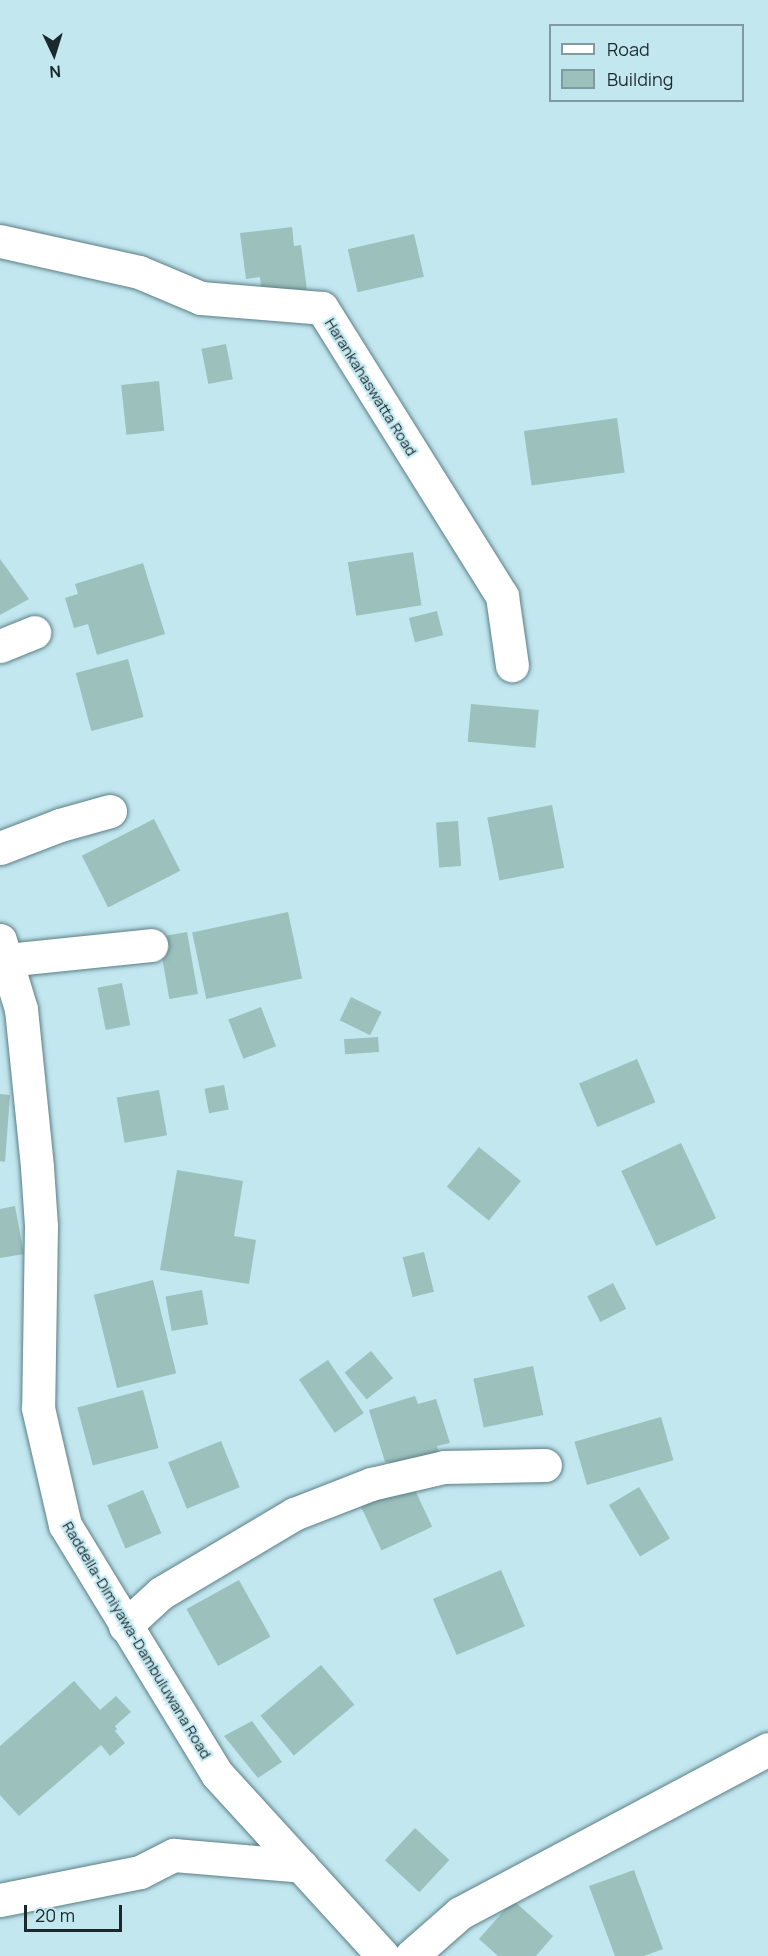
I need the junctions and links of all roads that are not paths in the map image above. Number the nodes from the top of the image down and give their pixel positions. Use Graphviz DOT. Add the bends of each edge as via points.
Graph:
graph roads {
  1 [pos="0,241"];
  2 [pos="34,632"];
  3 [pos="0,646"];
  4 [pos="512,665"];
  5 [pos="110,811"];
  6 [pos="0,848"];
  7 [pos="151,945"];
  8 [pos="4,950"];
  9 [pos="11,1009"];
  10 [pos="545,1465"];
  11 [pos="125,1626"];
  12 [pos="768,1749"];
  13 [pos="302,1866"];
  14 [pos="0,1900"];
  15 [pos="383,1956"];
  16 [pos="411,1956"];
  1 -- 4 [label="street, Harankahaswatta Road" via="139,272 201,298 321,308 502,596"];
  2 -- 3 [label="street"];
  5 -- 6 [label="street"];
  7 -- 8 [label="street"];
  8 -- 9 [label="street, Raddella-Dimiyawa-Dambuluwana Road"];
  9 -- 11 [label="street, Raddella-Dimiyawa-Dambuluwana Road" via="41,1226 38,1408 65,1525"];
  10 -- 11 [label="street" via="444,1467 371,1485 294,1514 161,1593"];
  11 -- 13 [label="street, Raddella-Dimiyawa-Dambuluwana Road" via="217,1774"];
  12 -- 16 [label="street" via="460,1913"];
  13 -- 14 [label="street" via="174,1855 140,1872"];
  13 -- 15 [label="street, Raddella-Dimiyawa-Dambuluwana Road"];
}
